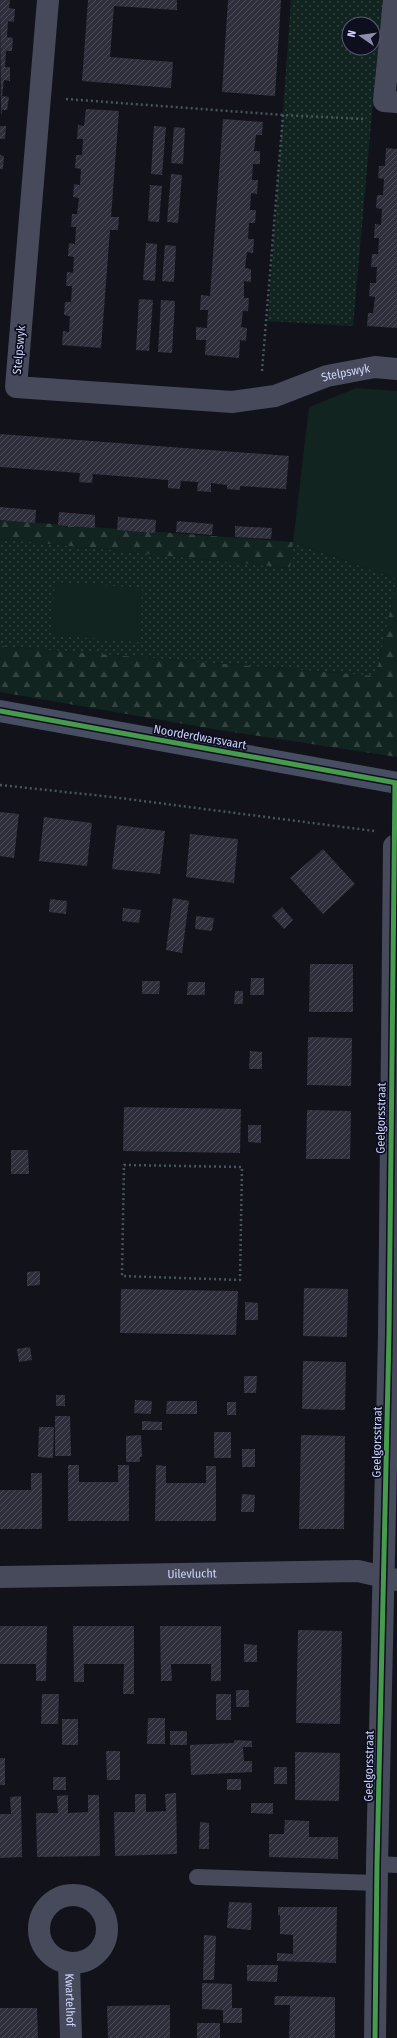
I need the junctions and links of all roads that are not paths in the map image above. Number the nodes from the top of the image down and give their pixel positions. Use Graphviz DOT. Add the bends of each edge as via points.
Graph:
graph roads {
  1 [pos="48,0"];
  2 [pos="394,0"];
  3 [pos="391,101"];
  4 [pos="397,369"];
  5 [pos="0,711"];
  6 [pos="397,783"];
  7 [pos="394,840"];
  8 [pos="394,1093"];
  9 [pos="393,1334"];
  10 [pos="0,1577"];
  11 [pos="390,1579"];
  12 [pos="384,1870"];
  13 [pos="197,1878"];
  14 [pos="69,1962"];
  15 [pos="71,2038"];
  16 [pos="375,2038"];
  1 -- 4 [label="street, Stelpswyk" via="16,387 232,402 275,396 327,376 375,367"];
  2 -- 3 [label="street"];
  5 -- 6 [label="main road, Noorderdwarsvaart"];
  7 -- 8 [label="street, Geelgorsstraat"];
  8 -- 9 [label="street, Geelgorsstraat"];
  9 -- 11 [label="street, Geelgorsstraat"];
  10 -- 11 [label="street, Uilevlucht" via="358,1571"];
  11 -- 12 [label="street, Geelgorsstraat"];
  12 -- 13 [label="lane"];
  12 -- 16 [label="street, Geelgorsstraat"];
  14 -- 15 [label="street, Kwartelhof"];
}
